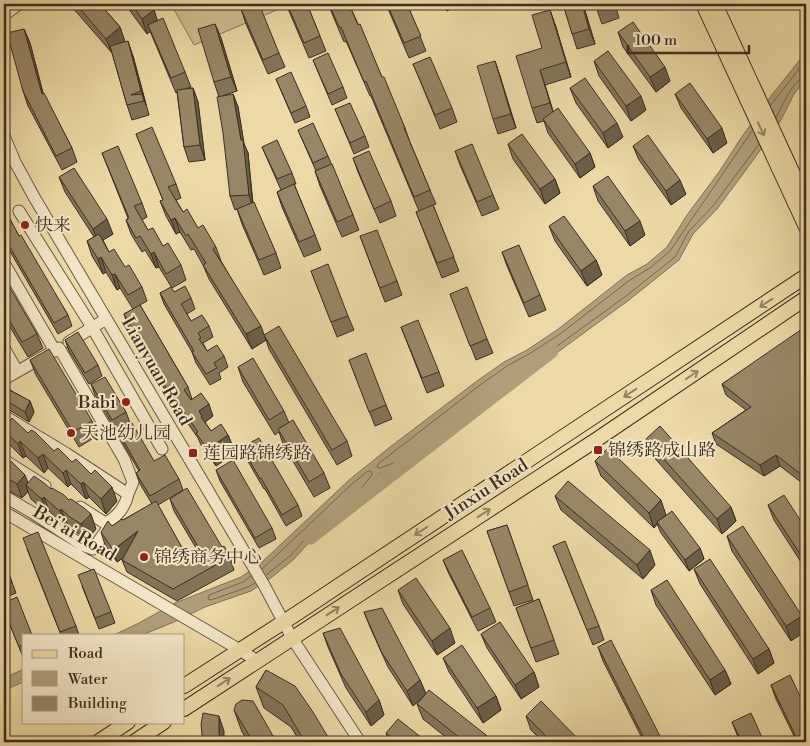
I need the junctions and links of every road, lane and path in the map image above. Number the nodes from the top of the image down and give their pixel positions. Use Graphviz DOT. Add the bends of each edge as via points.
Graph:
graph roads {
  1 [pos="18,4"];
  2 [pos="703,4"];
  3 [pos="715,4"];
  4 [pos="4,14"];
  5 [pos="748,89"];
  6 [pos="4,136"];
  7 [pos="782,163"];
  8 [pos="806,202"];
  9 [pos="20,211"];
  10 [pos="806,227"];
  11 [pos="4,263"];
  12 [pos="806,276"];
  13 [pos="806,298"];
  14 [pos="106,319"];
  15 [pos="92,327"];
  16 [pos="4,348"];
  17 [pos="57,350"];
  18 [pos="17,372"];
  19 [pos="4,379"];
  20 [pos="4,414"];
  21 [pos="162,449"];
  22 [pos="4,460"];
  23 [pos="55,492"];
  24 [pos="128,494"];
  25 [pos="4,496"];
  26 [pos="72,503"];
  27 [pos="4,512"];
  28 [pos="114,519"];
  29 [pos="283,622"];
  30 [pos="292,638"];
  31 [pos="240,650"];
  32 [pos="257,661"];
  33 [pos="185,685"];
  34 [pos="185,708"];
  35 [pos="125,724"];
  36 [pos="161,724"];
  37 [pos="98,742"];
  38 [pos="134,742"];
  39 [pos="360,742"];
  1 -- 4 [label="street"];
  2 -- 5 [label="main road"];
  3 -- 5 [label="main road"];
  5 -- 7 [label="main road"];
  6 -- 14 [label="street, Lianyuan Road" via="34,197"];
  7 -- 8 [label="main road"];
  7 -- 10 [label="main road"];
  9 -- 15 [label="street"];
  11 -- 17 [label="street"];
  12 -- 29 [label="main road, Jinxiu Road, one-way"];
  30 -- 13 [label="main road, Jinxiu Road, one-way" via="596,440"];
  14 -- 15 [label="street"];
  14 -- 29 [label="street, Lianyuan Road"];
  15 -- 17 [label="street"];
  15 -- 21 [label="street"];
  16 -- 18 [label="street"];
  17 -- 18 [label="street"];
  17 -- 24 [label="street" via="124,459 133,482"];
  18 -- 19 [label="street"];
  20 -- 24 [label="street"];
  22 -- 23 [label="street"];
  24 -- 28 [label="street"];
  25 -- 28 [label="street" via="93,549"];
  26 -- 28 [label="street" via="105,524"];
  27 -- 31 [label="street, Bei'ai Road"];
  29 -- 30 [label="street"];
  29 -- 31 [label="main road, Jinxiu Road"];
  30 -- 32 [label="main road, Jinxiu Road"];
  30 -- 39 [label="street"];
  31 -- 32 [label="street, Bei'ai Road"];
  31 -- 33 [label="main road, Jinxiu Road"];
  34 -- 32 [label="main road, Jinxiu Road, one-way"];
  35 -- 37 [label="main road"];
  36 -- 38 [label="main road"];
}
